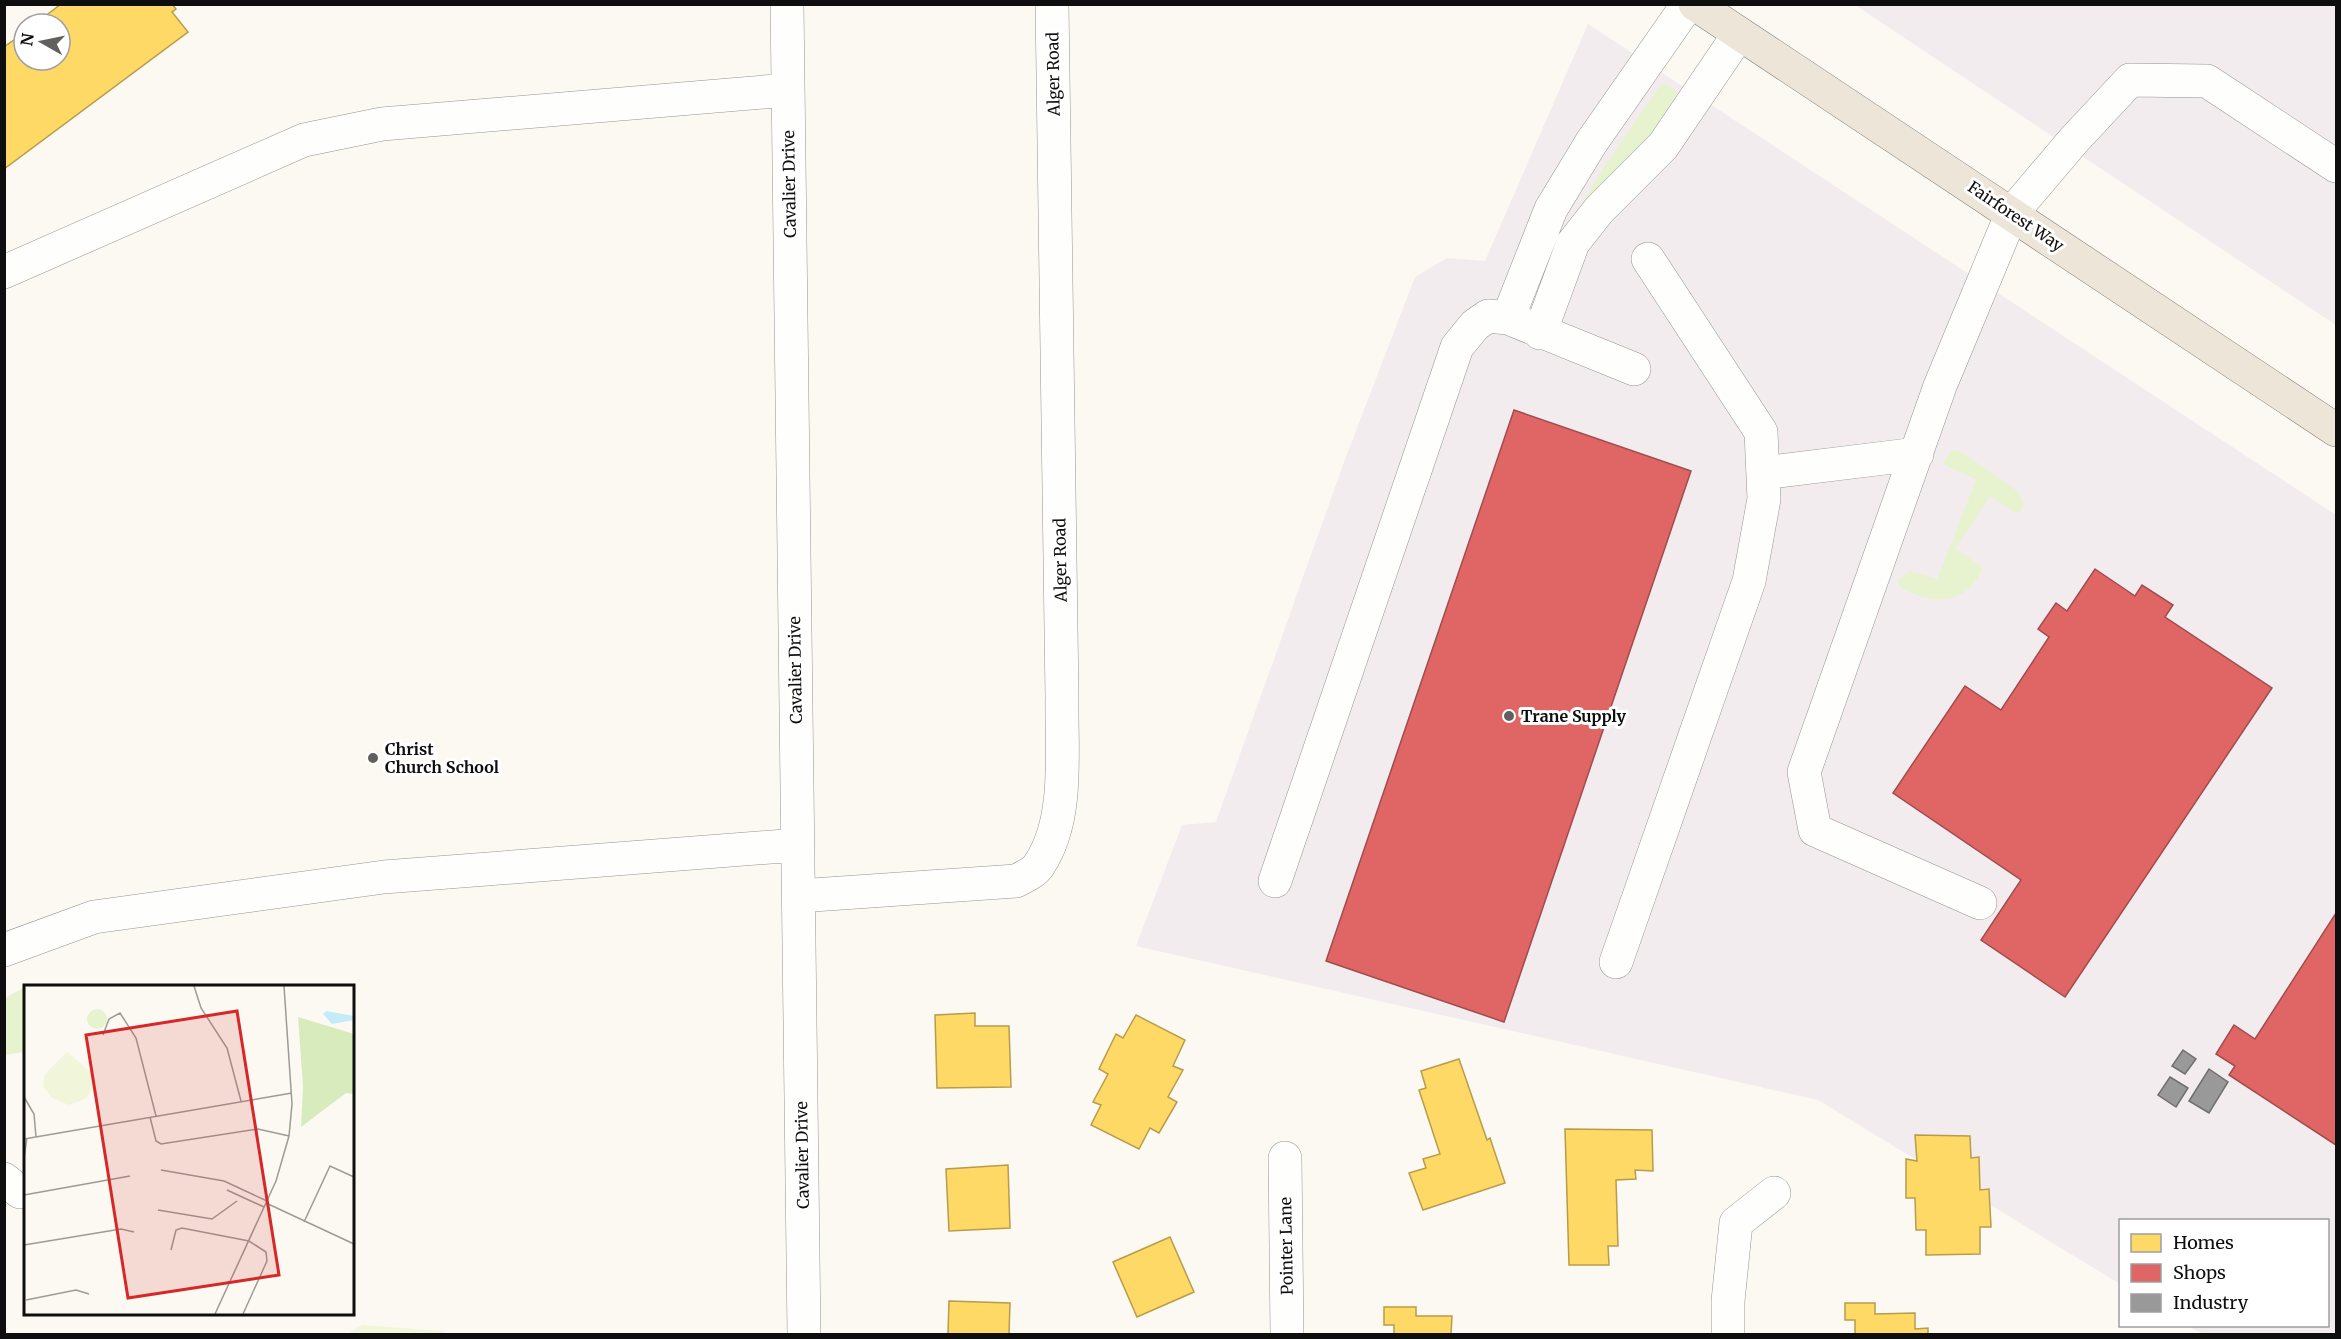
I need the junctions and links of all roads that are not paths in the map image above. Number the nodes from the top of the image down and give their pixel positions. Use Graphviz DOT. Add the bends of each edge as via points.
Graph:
graph roads {
  1 [pos="787,4"];
  2 [pos="1052,4"];
  3 [pos="1700,6"];
  4 [pos="1739,33"];
  5 [pos="788,90"];
  6 [pos="2337,166"];
  7 [pos="2012,213"];
  8 [pos="1648,259"];
  9 [pos="4,272"];
  10 [pos="1508,318"];
  11 [pos="1540,333"];
  12 [pos="1634,369"];
  13 [pos="2337,430"];
  14 [pos="1917,454"];
  15 [pos="1763,473"];
  16 [pos="797,845"];
  17 [pos="1275,881"];
  18 [pos="798,896"];
  19 [pos="1980,903"];
  20 [pos="4,950"];
  21 [pos="1616,962"];
  22 [pos="1285,1158"];
  23 [pos="1773,1193"];
  24 [pos="804,1335"];
  25 [pos="1287,1335"];
  26 [pos="1728,1335"];
  1 -- 5 [label="street, Cavalier Drive"];
  2 -- 18 [label="street, Alger Road" via="1062,697 1060,796 1052,839 1038,868 1017,881"];
  3 -- 4 [label="main road, Fairforest Way"];
  3 -- 10 [label="street" via="1591,143 1551,209"];
  4 -- 7 [label="main road, Fairforest Way"];
  4 -- 11 [label="street" via="1663,146 1599,210 1573,243"];
  5 -- 9 [label="street" via="382,124 304,140"];
  5 -- 16 [label="street, Cavalier Drive"];
  6 -- 7 [label="street" via="2207,81 2130,80"];
  7 -- 13 [label="main road, Fairforest Way"];
  7 -- 14 [label="street" via="1940,386"];
  8 -- 15 [label="street" via="1761,432"];
  10 -- 11 [label="street"];
  10 -- 17 [label="street" via="1488,316 1457,347"];
  11 -- 12 [label="street"];
  14 -- 15 [label="street"];
  14 -- 19 [label="street" via="1804,772 1815,830"];
  15 -- 21 [label="street" via="1764,499 1749,581"];
  16 -- 18 [label="street, Cavalier Drive"];
  16 -- 20 [label="street" via="384,877 94,917"];
  18 -- 24 [label="street, Cavalier Drive"];
  22 -- 25 [label="street, Pointer Lane"];
  23 -- 26 [label="street" via="1736,1223"];
}
